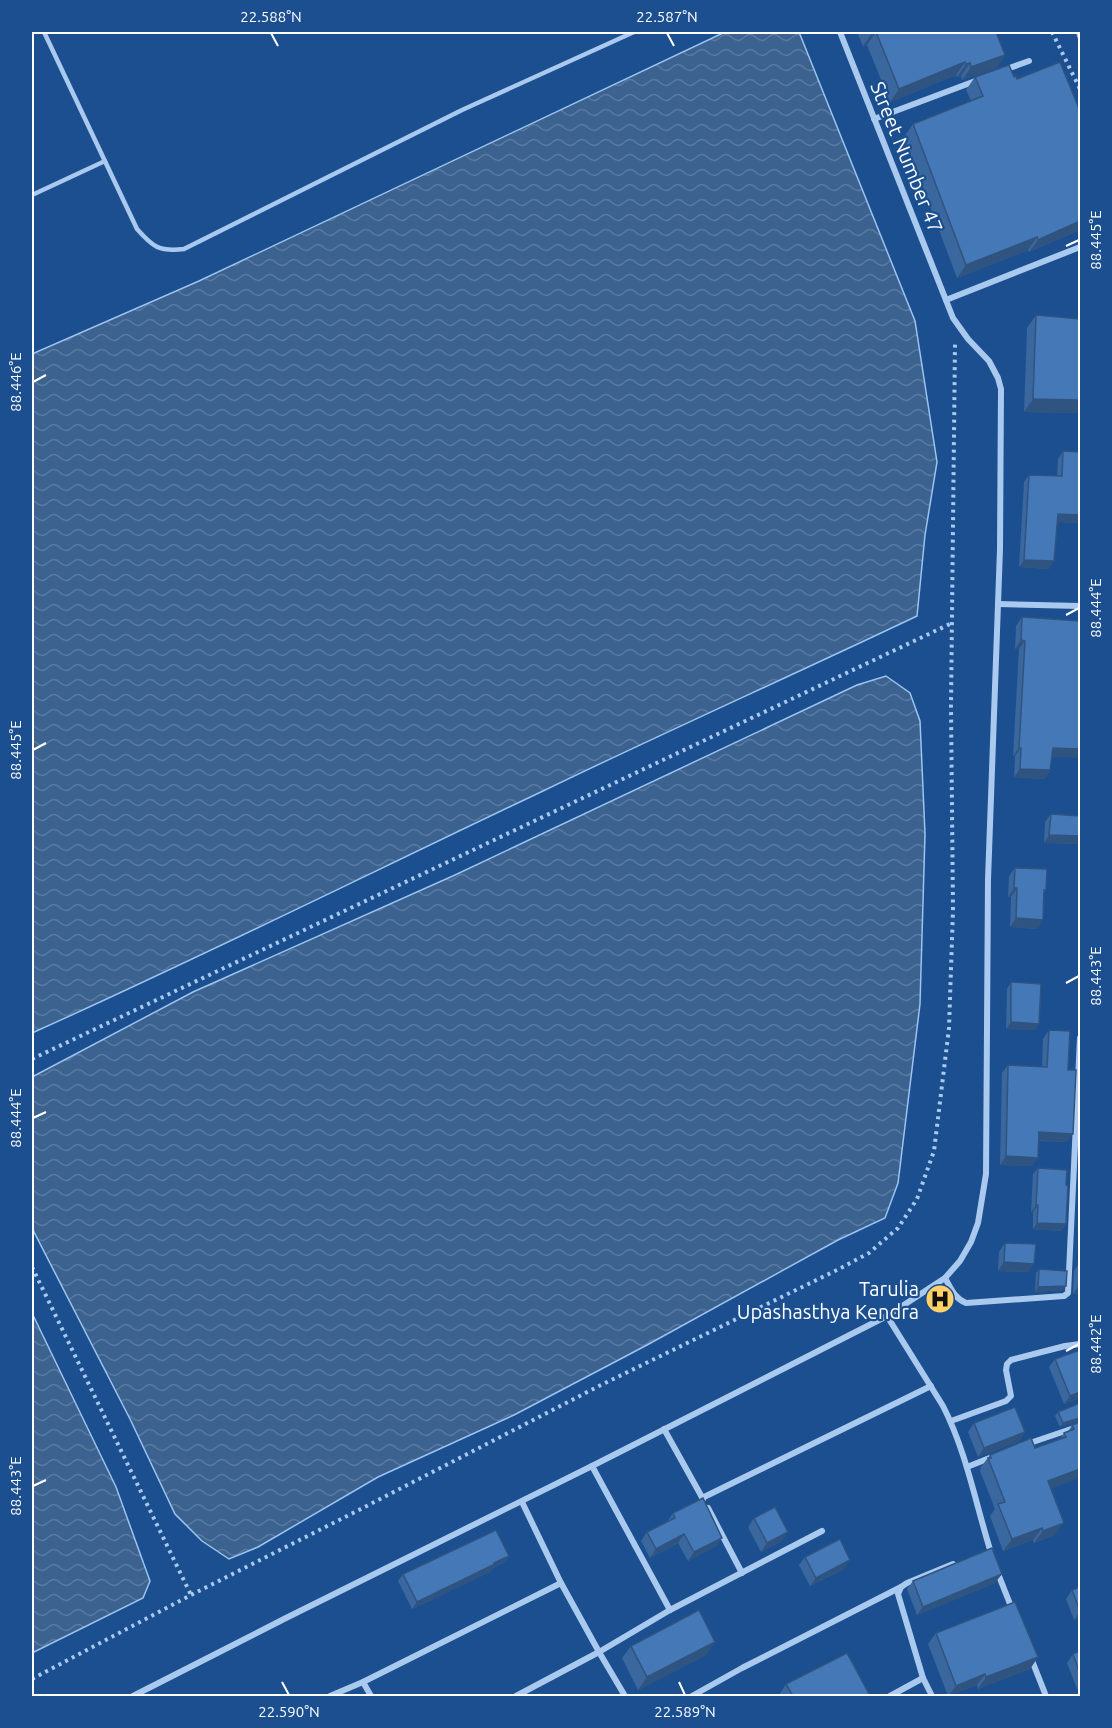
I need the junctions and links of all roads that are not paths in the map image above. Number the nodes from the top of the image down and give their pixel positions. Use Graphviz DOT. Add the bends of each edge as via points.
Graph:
graph roads {
  1 [pos="45,32"];
  2 [pos="634,32"];
  3 [pos="840,32"];
  4 [pos="1079,32"];
  5 [pos="1080,36"];
  6 [pos="1029,61"];
  7 [pos="996,73"];
  8 [pos="984,77"];
  9 [pos="874,118"];
  10 [pos="105,161"];
  11 [pos="32,195"];
  12 [pos="1080,247"];
  13 [pos="945,297"];
  14 [pos="998,604"];
  15 [pos="1080,606"];
  16 [pos="1080,1038"];
  17 [pos="1079,1079"];
  18 [pos="1078,1146"];
  19 [pos="1071,1218"];
  20 [pos="1080,1218"];
  21 [pos="945,1278"];
  22 [pos="887,1316"];
  23 [pos="1080,1344"];
  24 [pos="931,1386"];
  25 [pos="951,1421"];
  26 [pos="1080,1426"];
  27 [pos="664,1429"];
  28 [pos="1020,1446"];
  29 [pos="1003,1452"];
  30 [pos="592,1466"];
  31 [pos="967,1467"];
  32 [pos="702,1498"];
  33 [pos="522,1502"];
  34 [pos="822,1531"];
  35 [pos="990,1549"];
  36 [pos="979,1554"];
  37 [pos="959,1562"];
  38 [pos="742,1573"];
  39 [pos="561,1583"];
  40 [pos="901,1587"];
  41 [pos="670,1610"];
  42 [pos="1014,1613"];
  43 [pos="599,1652"];
  44 [pos="1030,1655"];
  45 [pos="922,1678"];
  46 [pos="363,1682"];
  47 [pos="133,1696"];
  48 [pos="330,1696"];
  49 [pos="370,1696"];
  50 [pos="516,1696"];
  51 [pos="626,1696"];
  52 [pos="692,1696"];
  53 [pos="890,1696"];
  54 [pos="932,1696"];
  55 [pos="1046,1696"];
  1 -- 10 [label="lane"];
  2 -- 10 [label="lane" via="462,110 183,249 170,251 151,245 137,229"];
  3 -- 9 [label="street, Street Number 47"];
  4 -- 5 [label="street"];
  6 -- 7 [label="street"];
  8 -- 9 [label="street"];
  9 -- 13 [label="street, Street Number 47"];
  10 -- 11 [label="lane"];
  12 -- 13 [label="street"];
  13 -- 14 [label="street, Street Number 47" via="953,318 989,360 1000,389"];
  14 -- 15 [label="street"];
  14 -- 21 [label="street, Street Number 47" via="988,880 986,1174 971,1242"];
  16 -- 17 [label="street"];
  17 -- 18 [label="street"];
  18 -- 19 [label="street"];
  19 -- 20 [label="street"];
  19 -- 21 [label="street" via="1068,1293 1064,1296 966,1303 955,1296"];
  21 -- 22 [label="street, Street Number 47"];
  22 -- 24 [label="street"];
  22 -- 27 [label="street, Street Number 47"];
  23 -- 25 [label="street" via="1011,1360 1006,1370 1011,1396"];
  24 -- 25 [label="street"];
  24 -- 32 [label="street"];
  25 -- 31 [label="street"];
  26 -- 28 [label="street"];
  27 -- 30 [label="street, Street Number 47"];
  27 -- 32 [label="street"];
  29 -- 31 [label="street"];
  30 -- 33 [label="street, Street Number 47"];
  30 -- 41 [label="street"];
  31 -- 35 [label="street"];
  32 -- 38 [label="street"];
  33 -- 39 [label="street"];
  33 -- 47 [label="street, Street Number 47"];
  34 -- 38 [label="street"];
  35 -- 36 [label="street"];
  35 -- 42 [label="street"];
  37 -- 40 [label="street"];
  38 -- 41 [label="street"];
  39 -- 43 [label="street"];
  39 -- 46 [label="street"];
  40 -- 45 [label="street" via="898,1594"];
  40 -- 52 [label="street"];
  41 -- 43 [label="street"];
  43 -- 50 [label="street"];
  43 -- 51 [label="street"];
  44 -- 55 [label="street"];
  45 -- 53 [label="street"];
  45 -- 54 [label="street"];
  46 -- 48 [label="street"];
  46 -- 49 [label="street"];
}
